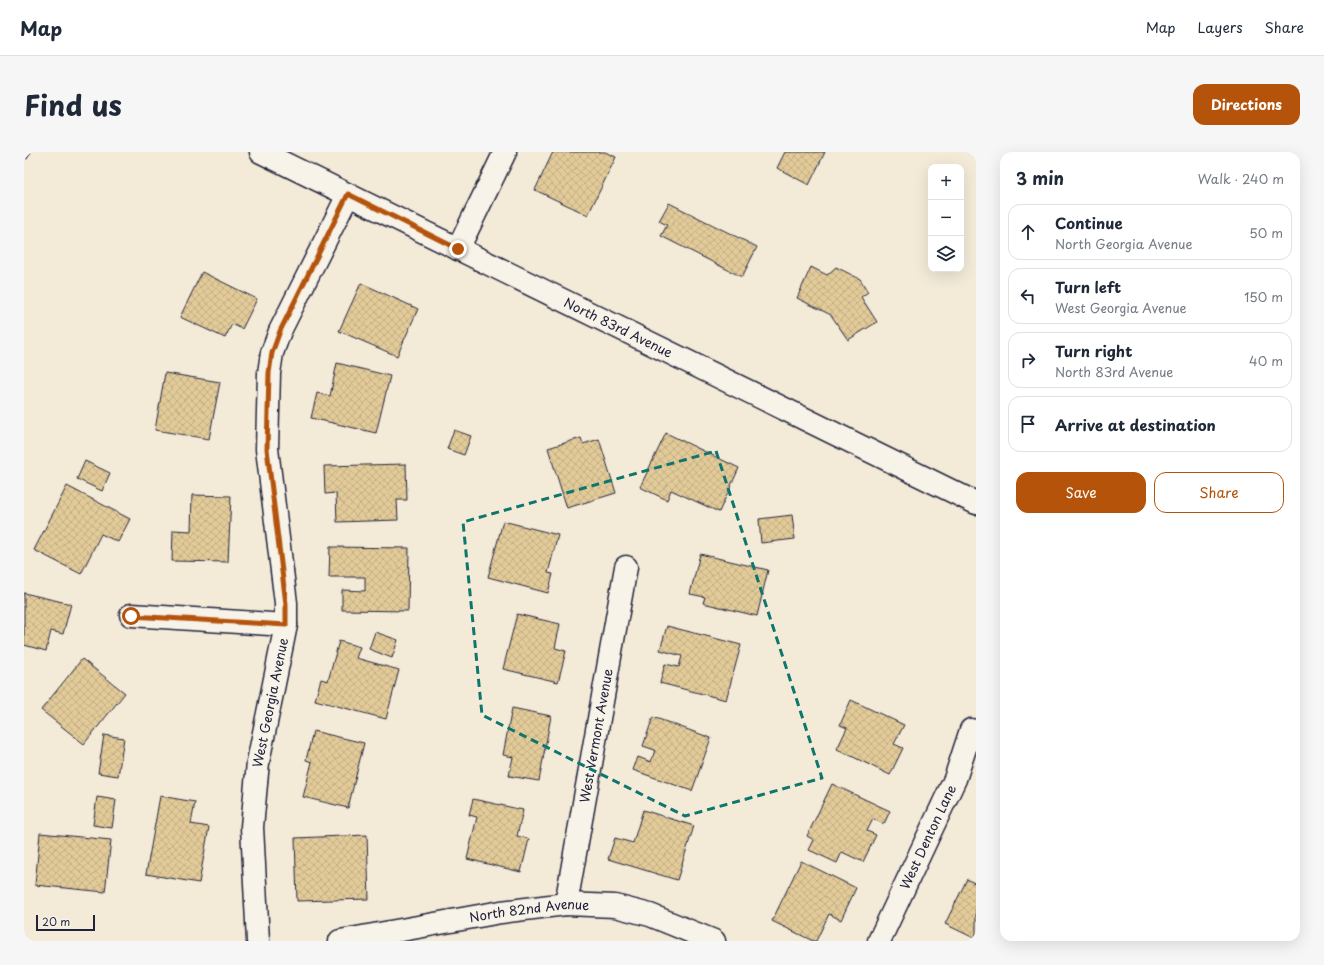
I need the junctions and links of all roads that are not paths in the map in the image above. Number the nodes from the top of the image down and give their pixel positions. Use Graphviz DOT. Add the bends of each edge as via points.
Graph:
graph roads {
  1 [pos="261,152"];
  2 [pos="505,152"];
  3 [pos="348,194"];
  4 [pos="458,249"];
  5 [pos="976,503"];
  6 [pos="626,567"];
  7 [pos="131,616"];
  8 [pos="286,625"];
  9 [pos="971,730"];
  10 [pos="566,904"];
  11 [pos="258,941"];
  12 [pos="340,941"];
  13 [pos="714,941"];
  14 [pos="879,941"];
  1 -- 3 [label="street, North 83rd Avenue"];
  2 -- 4 [label="street"];
  3 -- 4 [label="street, North 83rd Avenue"];
  3 -- 8 [label="street, West Georgia Avenue" via="280,331 272,353 269,373 267,449 286,604"];
  4 -- 5 [label="street, North 83rd Avenue"];
  6 -- 10 [label="street, West Vermont Avenue"];
  7 -- 8 [label="street"];
  8 -- 11 [label="street, West Georgia Avenue" via="258,762 252,827"];
  9 -- 14 [label="street, West Denton Lane" via="955,779"];
  10 -- 12 [label="street, North 82nd Avenue" via="501,912"];
  10 -- 13 [label="street, North 82nd Avenue" via="615,906 650,915"];
}
